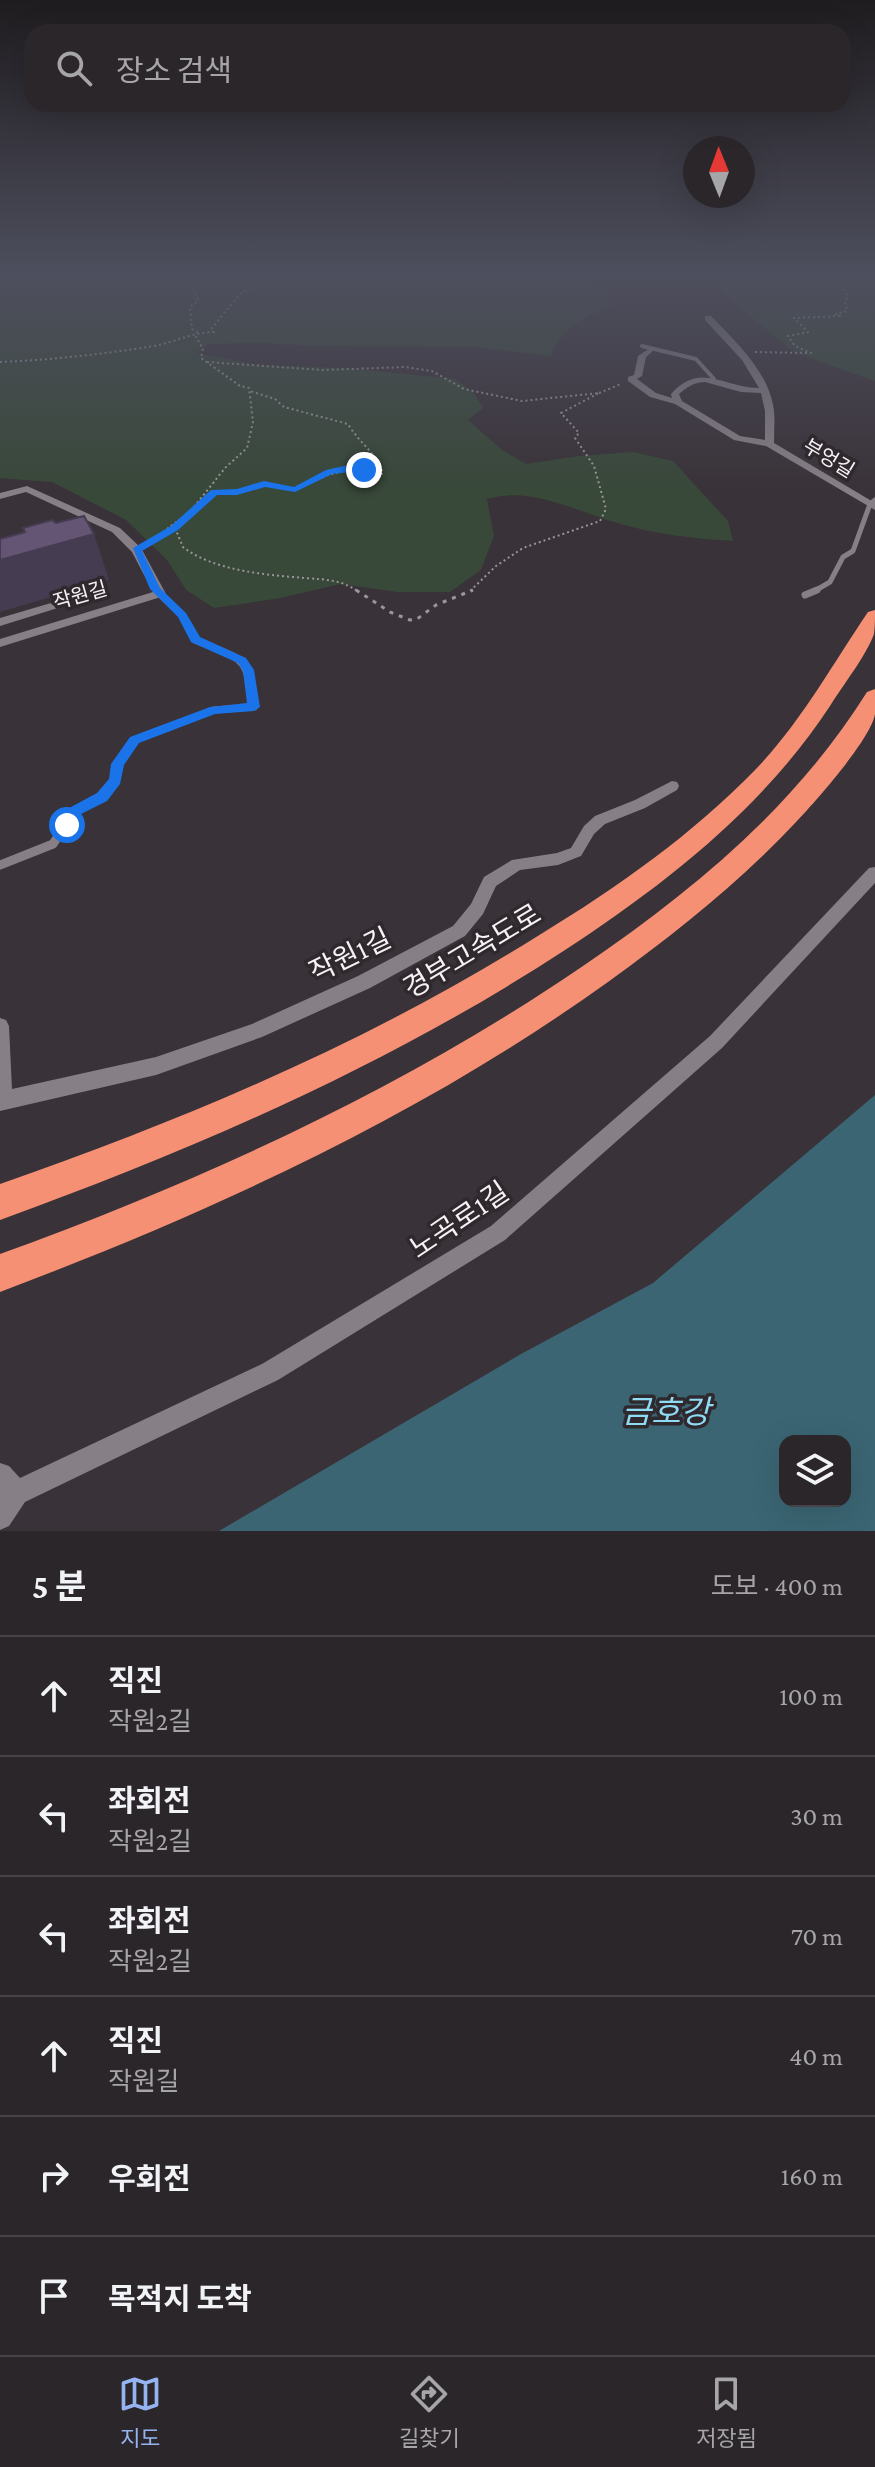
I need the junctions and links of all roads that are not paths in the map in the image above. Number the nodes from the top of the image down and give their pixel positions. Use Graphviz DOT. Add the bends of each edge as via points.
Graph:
graph roads {
  1 [pos="646,348"];
  2 [pos="648,348"];
  3 [pos="736,348"];
  4 [pos="714,379"];
  5 [pos="764,390"];
  6 [pos="678,402"];
  7 [pos="769,444"];
  8 [pos="0,496"];
  9 [pos="873,504"];
  10 [pos="102,591"];
  11 [pos="160,594"];
  12 [pos="805,595"];
  13 [pos="875,616"];
  14 [pos="0,622"];
  15 [pos="0,643"];
  16 [pos="875,697"];
  17 [pos="672,786"];
  18 [pos="0,865"];
  19 [pos="875,873"];
  20 [pos="1,1028"];
  21 [pos="2,1101"];
  22 [pos="0,1202"];
  23 [pos="0,1273"];
  24 [pos="8,1484"];
  25 [pos="0,1517"];
  1 -- 6 [label="street, 부엉길" via="638,376 631,379 653,395"];
  2 -- 4 [label="lane" via="696,359"];
  3 -- 5 [label="street, 부엉길"];
  4 -- 5 [label="street" via="739,389"];
  4 -- 6 [label="street" via="685,382 675,394"];
  5 -- 7 [label="street, 부엉길"];
  6 -- 7 [label="street, 부엉길" via="737,438"];
  7 -- 9 [label="street, 부엉길"];
  8 -- 11 [label="street" via="27,489 116,530 137,550"];
  9 -- 12 [label="lane, 부엉길" via="835,579 829,587"];
  10 -- 14 [label="street"];
  11 -- 15 [label="street, 작원길"];
  11 -- 18 [label="lane" via="183,616 195,640 242,660 254,707 214,710 134,740 118,764 116,781 102,797 76,810 53,844"];
  13 -- 22 [label="highway, 경부고속도로" via="795,739 749,791 622,897 440,1013 327,1071 197,1129"];
  16 -- 23 [label="highway" via="800,803 743,860 576,990 455,1066 317,1139 184,1201"];
  17 -- 21 [label="street, 작원1길" via="600,820 576,852 517,864 490,882 459,931 364,982 256,1031 156,1066"];
  19 -- 24 [label="street, 노곡로1길" via="716,1042 498,1233 270,1372"];
  20 -- 21 [label="street, 작원1길"];
  24 -- 25 [label="street"];
}
